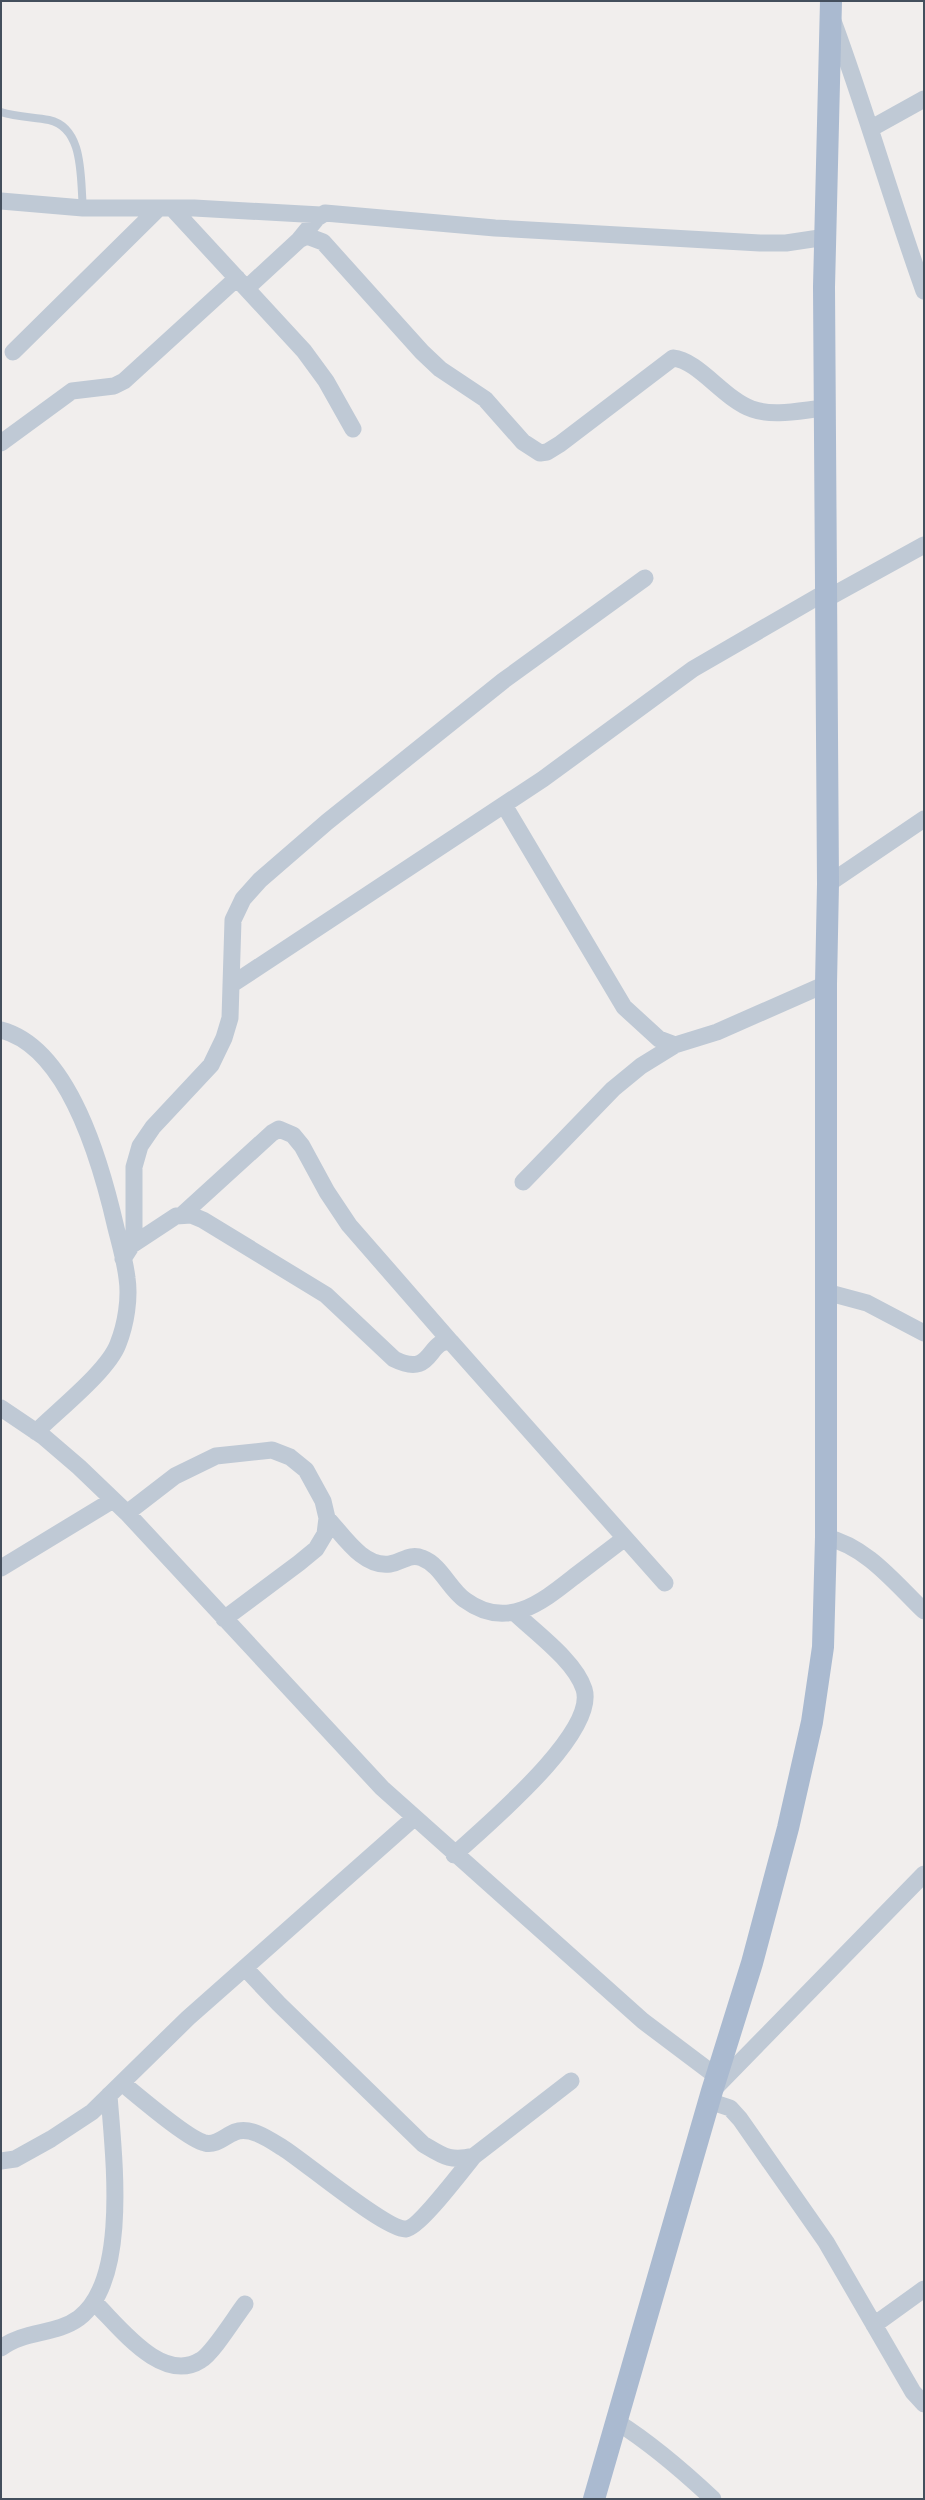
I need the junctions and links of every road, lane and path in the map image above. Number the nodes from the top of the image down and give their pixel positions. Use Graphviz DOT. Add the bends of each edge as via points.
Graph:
graph roads {
  1 [pos="831,9"];
  2 [pos="924,99"];
  3 [pos="1,112"];
  4 [pos="870,129"];
  5 [pos="1,202"];
  6 [pos="83,208"];
  7 [pos="165,208"];
  8 [pos="321,215"];
  9 [pos="826,237"];
  10 [pos="299,240"];
  11 [pos="918,254"];
  12 [pos="242,283"];
  13 [pos="924,291"];
  14 [pos="13,352"];
  15 [pos="825,408"];
  16 [pos="352,429"];
  17 [pos="1,443"];
  18 [pos="924,545"];
  19 [pos="645,578"];
  20 [pos="826,596"];
  21 [pos="504,805"];
  22 [pos="923,822"];
  23 [pos="828,884"];
  24 [pos="826,984"];
  25 [pos="230,985"];
  26 [pos="1,1030"];
  27 [pos="675,1045"];
  28 [pos="523,1182"];
  29 [pos="183,1214"];
  30 [pos="128,1252"];
  31 [pos="826,1292"];
  32 [pos="924,1333"];
  33 [pos="451,1342"];
  34 [pos="1,1408"];
  35 [pos="36,1432"];
  36 [pos="113,1500"];
  37 [pos="127,1513"];
  38 [pos="327,1518"];
  39 [pos="826,1537"];
  40 [pos="626,1538"];
  41 [pos="1,1568"];
  42 [pos="665,1583"];
  43 [pos="924,1611"];
  44 [pos="515,1613"];
  45 [pos="224,1619"];
  46 [pos="414,1818"];
  47 [pos="454,1855"];
  48 [pos="924,1874"];
  49 [pos="245,1968"];
  50 [pos="571,2080"];
  51 [pos="122,2083"];
  52 [pos="712,2089"];
  53 [pos="109,2095"];
  54 [pos="474,2156"];
  55 [pos="1,2161"];
  56 [pos="924,2289"];
  57 [pos="94,2302"];
  58 [pos="245,2304"];
  59 [pos="874,2325"];
  60 [pos="1,2348"];
  61 [pos="924,2404"];
  62 [pos="617,2422"];
  63 [pos="594,2499"];
  64 [pos="713,2499"];
  1 -- 4 [label="street"];
  1 -- 9 [label="main road"];
  2 -- 4 [label="street"];
  3 -- 6 [label="lane" via="51,121 68,130 78,149"];
  4 -- 11 [label="street"];
  5 -- 6 [label="street"];
  6 -- 7 [label="street"];
  7 -- 8 [label="street"];
  7 -- 12 [label="street"];
  7 -- 14 [label="street"];
  8 -- 9 [label="street" via="343,214 495,228 760,243 786,243"];
  8 -- 10 [label="street"];
  9 -- 15 [label="main road"];
  10 -- 12 [label="street"];
  10 -- 15 [label="street" via="308,236 323,242 422,352 448,375 485,399 523,442 540,453 560,444 673,358 684,361 738,403 751,409 775,412"];
  11 -- 13 [label="street"];
  12 -- 16 [label="street" via="304,351 326,382"];
  12 -- 17 [label="street" via="124,381 114,386 72,391"];
  15 -- 20 [label="main road"];
  18 -- 20 [label="street"];
  19 -- 25 [label="street" via="503,681 327,822 260,880 243,899 233,920"];
  20 -- 21 [label="street" via="693,669"];
  20 -- 23 [label="main road"];
  21 -- 25 [label="street"];
  21 -- 27 [label="street" via="624,1007 659,1039"];
  22 -- 23 [label="street"];
  23 -- 24 [label="main road"];
  24 -- 27 [label="street" via="717,1032"];
  24 -- 31 [label="main road"];
  25 -- 30 [label="street" via="230,1018 211,1065 153,1127 140,1146 134,1167 136,1188"];
  26 -- 30 [label="street" via="33,1046 50,1064 70,1093 104,1177"];
  27 -- 28 [label="street" via="641,1066 613,1089"];
  29 -- 30 [label="street" via="176,1216"];
  29 -- 33 [label="street" via="203,1220 326,1295 394,1359 406,1365 415,1366 444,1342"];
  29 -- 33 [label="street" via="272,1133 279,1129 287,1131 302,1146 327,1192 349,1225"];
  30 -- 35 [label="street" via="128,1292 125,1319 118,1345 88,1383"];
  31 -- 32 [label="street" via="890,1312"];
  31 -- 39 [label="main road"];
  33 -- 40 [label="street"];
  34 -- 35 [label="street"];
  35 -- 36 [label="street" via="79,1467"];
  36 -- 37 [label="street"];
  36 -- 41 [label="street"];
  37 -- 38 [label="street" via="176,1476 216,1456 272,1450 290,1457 306,1470 323,1501"];
  37 -- 45 [label="street"];
  38 -- 44 [label="street" via="363,1556 390,1564 413,1556 423,1558 432,1564 464,1600 500,1614"];
  38 -- 45 [label="street" via="325,1534 316,1549"];
  39 -- 43 [label="street" via="853,1546 868,1557"];
  39 -- 52 [label="main road" via="823,1647 812,1722 786,1836 752,1963"];
  40 -- 42 [label="street"];
  40 -- 44 [label="street" via="540,1604"];
  44 -- 47 [label="street" via="574,1671 586,1700 568,1740 553,1760"];
  45 -- 46 [label="street" via="382,1788"];
  46 -- 47 [label="street"];
  46 -- 49 [label="street"];
  47 -- 52 [label="street" via="643,2021"];
  48 -- 52 [label="street"];
  49 -- 51 [label="street" via="188,2018"];
  49 -- 54 [label="street" via="423,2144 442,2155 458,2160"];
  50 -- 54 [label="street"];
  51 -- 53 [label="street"];
  51 -- 54 [label="street" via="195,2140 212,2144 236,2131 255,2133 283,2148 399,2228 406,2229 420,2221"];
  52 -- 59 [label="street" via="740,2120 826,2242"];
  52 -- 62 [label="main road"];
  53 -- 55 [label="street" via="92,2112 51,2139 15,2159"];
  53 -- 57 [label="street" via="115,2181 114,2225 106,2281"];
  56 -- 59 [label="street"];
  57 -- 58 [label="street" via="151,2356 164,2365 180,2367 202,2360"];
  57 -- 60 [label="street" via="80,2317 63,2328 20,2338"];
  59 -- 61 [label="street" via="913,2392"];
  62 -- 63 [label="main road"];
  62 -- 64 [label="street" via="672,2460"];
}
